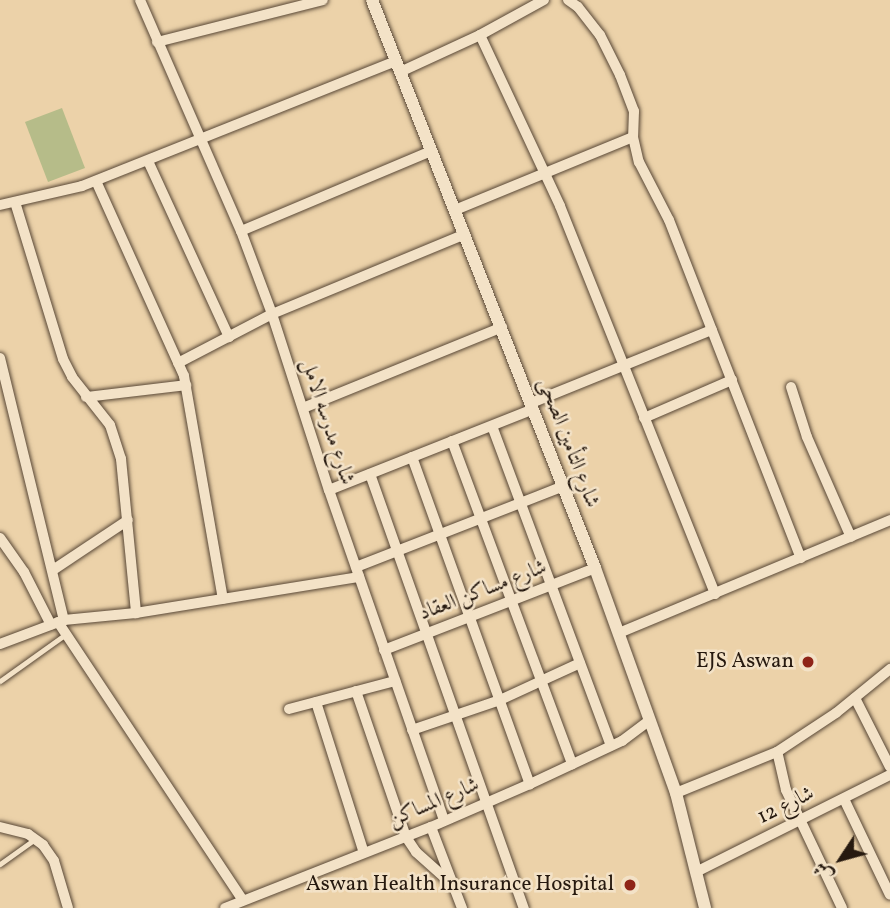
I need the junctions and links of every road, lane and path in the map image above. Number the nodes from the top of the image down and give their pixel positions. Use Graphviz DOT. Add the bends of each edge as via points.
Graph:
graph roads {
  1 [pos="140,0"];
  2 [pos="323,0"];
  3 [pos="372,0"];
  4 [pos="544,0"];
  5 [pos="568,0"];
  6 [pos="480,36"];
  7 [pos="157,42"];
  8 [pos="398,67"];
  9 [pos="633,137"];
  10 [pos="201,140"];
  11 [pos="431,151"];
  12 [pos="148,161"];
  13 [pos="545,172"];
  14 [pos="96,181"];
  15 [pos="15,202"];
  16 [pos="0,205"];
  17 [pos="455,210"];
  18 [pos="241,231"];
  19 [pos="465,234"];
  20 [pos="272,314"];
  21 [pos="502,327"];
  22 [pos="712,330"];
  23 [pos="229,337"];
  24 [pos="0,358"];
  25 [pos="178,363"];
  26 [pos="622,365"];
  27 [pos="732,380"];
  28 [pos="186,386"];
  29 [pos="791,387"];
  30 [pos="86,397"];
  31 [pos="532,406"];
  32 [pos="303,408"];
  33 [pos="644,418"];
  34 [pos="492,426"];
  35 [pos="452,441"];
  36 [pos="412,457"];
  37 [pos="370,474"];
  38 [pos="564,486"];
  39 [pos="329,490"];
  40 [pos="520,503"];
  41 [pos="481,519"];
  42 [pos="128,520"];
  43 [pos="890,520"];
  44 [pos="440,534"];
  45 [pos="851,537"];
  46 [pos="0,538"];
  47 [pos="398,551"];
  48 [pos="801,558"];
  49 [pos="595,568"];
  50 [pos="53,570"];
  51 [pos="358,572"];
  52 [pos="551,586"];
  53 [pos="715,594"];
  54 [pos="223,599"];
  55 [pos="511,601"];
  56 [pos="136,613"];
  57 [pos="470,617"];
  58 [pos="58,623"];
  59 [pos="619,633"];
  60 [pos="66,634"];
  61 [pos="427,634"];
  62 [pos="0,645"];
  63 [pos="384,650"];
  64 [pos="580,663"];
  65 [pos="890,669"];
  66 [pos="0,681"];
  67 [pos="395,681"];
  68 [pos="541,681"];
  69 [pos="356,691"];
  70 [pos="855,698"];
  71 [pos="500,701"];
  72 [pos="316,702"];
  73 [pos="289,709"];
  74 [pos="456,715"];
  75 [pos="650,720"];
  76 [pos="412,730"];
  77 [pos="611,746"];
  78 [pos="777,752"];
  79 [pos="572,764"];
  80 [pos="890,767"];
  81 [pos="890,775"];
  82 [pos="530,783"];
  83 [pos="676,793"];
  84 [pos="844,799"];
  85 [pos="487,802"];
  86 [pos="444,821"];
  87 [pos="799,821"];
  88 [pos="0,827"];
  89 [pos="431,827"];
  90 [pos="406,836"];
  91 [pos="36,839"];
  92 [pos="364,853"];
  93 [pos="0,864"];
  94 [pos="698,871"];
  95 [pos="454,886"];
  96 [pos="890,895"];
  97 [pos="243,900"];
  98 [pos="68,908"];
  99 [pos="225,908"];
  100 [pos="462,908"];
  101 [pos="524,908"];
  102 [pos="705,908"];
  103 [pos="842,908"];
  1 -- 7 [label="street, شارع مدرسه الامل"];
  2 -- 7 [label="street"];
  3 -- 8 [label="street, شارع التأمين الصحى"];
  4 -- 6 [label="street"];
  5 -- 9 [label="street" via="600,35 620,75 634,111"];
  6 -- 8 [label="street"];
  6 -- 13 [label="street"];
  7 -- 10 [label="street, شارع مدرسه الامل"];
  8 -- 10 [label="street"];
  8 -- 11 [label="street, شارع التأمين الصحى"];
  9 -- 13 [label="street"];
  9 -- 22 [label="street" via="639,162 669,220"];
  10 -- 12 [label="street"];
  10 -- 18 [label="street, شارع مدرسه الامل"];
  11 -- 17 [label="street, شارع التأمين الصحى"];
  11 -- 18 [label="street"];
  12 -- 14 [label="street"];
  12 -- 23 [label="street"];
  13 -- 17 [label="street"];
  13 -- 26 [label="street"];
  14 -- 15 [label="street"];
  14 -- 25 [label="street"];
  15 -- 16 [label="street"];
  15 -- 30 [label="street" via="63,359"];
  17 -- 19 [label="street, شارع التأمين الصحى"];
  18 -- 20 [label="street, شارع مدرسه الامل"];
  19 -- 20 [label="street"];
  19 -- 21 [label="street, شارع التأمين الصحى"];
  20 -- 23 [label="street"];
  20 -- 32 [label="street, شارع مدرسه الامل"];
  21 -- 31 [label="street, شارع التأمين الصحى"];
  21 -- 32 [label="street"];
  22 -- 26 [label="street"];
  22 -- 27 [label="street"];
  23 -- 25 [label="street"];
  24 -- 50 [label="street"];
  25 -- 28 [label="street"];
  26 -- 31 [label="street"];
  26 -- 33 [label="street"];
  27 -- 33 [label="street"];
  27 -- 48 [label="street"];
  28 -- 30 [label="street"];
  28 -- 54 [label="street"];
  29 -- 45 [label="street" via="807,437"];
  30 -- 42 [label="street" via="110,425 121,459"];
  31 -- 34 [label="street"];
  31 -- 38 [label="street, شارع التأمين الصحى"];
  32 -- 39 [label="street, شارع مدرسه الامل"];
  33 -- 53 [label="street"];
  34 -- 35 [label="street"];
  34 -- 40 [label="street"];
  35 -- 36 [label="street"];
  35 -- 41 [label="street"];
  36 -- 37 [label="street"];
  36 -- 44 [label="street"];
  37 -- 39 [label="street"];
  37 -- 47 [label="street"];
  38 -- 40 [label="street"];
  38 -- 49 [label="street, شارع التأمين الصحى"];
  39 -- 51 [label="street, شارع مدرسه الامل"];
  40 -- 41 [label="street"];
  40 -- 52 [label="street"];
  41 -- 44 [label="street"];
  41 -- 55 [label="street"];
  42 -- 50 [label="street"];
  42 -- 56 [label="street"];
  43 -- 45 [label="street"];
  44 -- 47 [label="street"];
  44 -- 57 [label="street"];
  45 -- 48 [label="street"];
  46 -- 58 [label="street"];
  47 -- 51 [label="street"];
  47 -- 61 [label="street"];
  48 -- 53 [label="street"];
  49 -- 52 [label="street, شارع مساكن العقاد"];
  49 -- 59 [label="street, شارع التأمين الصحى"];
  50 -- 58 [label="street"];
  51 -- 54 [label="street"];
  51 -- 63 [label="street, شارع مدرسه الامل"];
  52 -- 55 [label="street, شارع مساكن العقاد"];
  52 -- 64 [label="street"];
  53 -- 59 [label="street"];
  54 -- 56 [label="street"];
  55 -- 57 [label="street, شارع مساكن العقاد"];
  55 -- 68 [label="street"];
  56 -- 58 [label="street"];
  57 -- 61 [label="street, شارع مساكن العقاد"];
  57 -- 71 [label="street"];
  58 -- 60 [label="street"];
  58 -- 62 [label="street"];
  59 -- 75 [label="street, شارع التأمين الصحى"];
  60 -- 66 [label="lane"];
  60 -- 97 [label="street"];
  61 -- 63 [label="street, شارع مساكن العقاد"];
  61 -- 74 [label="street"];
  63 -- 67 [label="street, شارع مدرسه الامل"];
  64 -- 68 [label="street"];
  64 -- 77 [label="street"];
  65 -- 70 [label="street"];
  67 -- 69 [label="street"];
  67 -- 76 [label="street, شارع مدرسه الامل"];
  68 -- 71 [label="street"];
  68 -- 79 [label="street"];
  69 -- 72 [label="street"];
  69 -- 90 [label="street"];
  70 -- 78 [label="street"];
  70 -- 80 [label="street"];
  71 -- 74 [label="street"];
  71 -- 82 [label="street"];
  72 -- 73 [label="street"];
  72 -- 92 [label="street"];
  74 -- 76 [label="street"];
  74 -- 85 [label="street"];
  75 -- 77 [label="street, شارع المساكن"];
  75 -- 83 [label="street, شارع التأمين الصحى"];
  76 -- 86 [label="street, شارع مدرسه الامل"];
  77 -- 79 [label="street, شارع المساكن"];
  78 -- 83 [label="street"];
  78 -- 87 [label="street"];
  79 -- 82 [label="street, شارع المساكن"];
  81 -- 84 [label="street, شارع 12"];
  82 -- 85 [label="street, شارع المساكن"];
  83 -- 94 [label="street, شارع التأمين الصحى"];
  84 -- 87 [label="street, شارع 12"];
  84 -- 96 [label="street"];
  85 -- 86 [label="street, شارع المساكن"];
  85 -- 101 [label="street"];
  86 -- 89 [label="street, شارع المساكن"];
  87 -- 94 [label="street, شارع 12"];
  87 -- 103 [label="street"];
  88 -- 91 [label="street"];
  89 -- 90 [label="street, شارع المساكن"];
  89 -- 95 [label="street"];
  90 -- 92 [label="street, شارع المساكن"];
  90 -- 95 [label="street" via="416,852"];
  91 -- 93 [label="lane"];
  91 -- 98 [label="street" via="54,861"];
  92 -- 97 [label="street, شارع المساكن"];
  94 -- 102 [label="street, شارع التأمين الصحى"];
  95 -- 100 [label="street"];
  97 -- 99 [label="street, شارع المساكن"];
}
